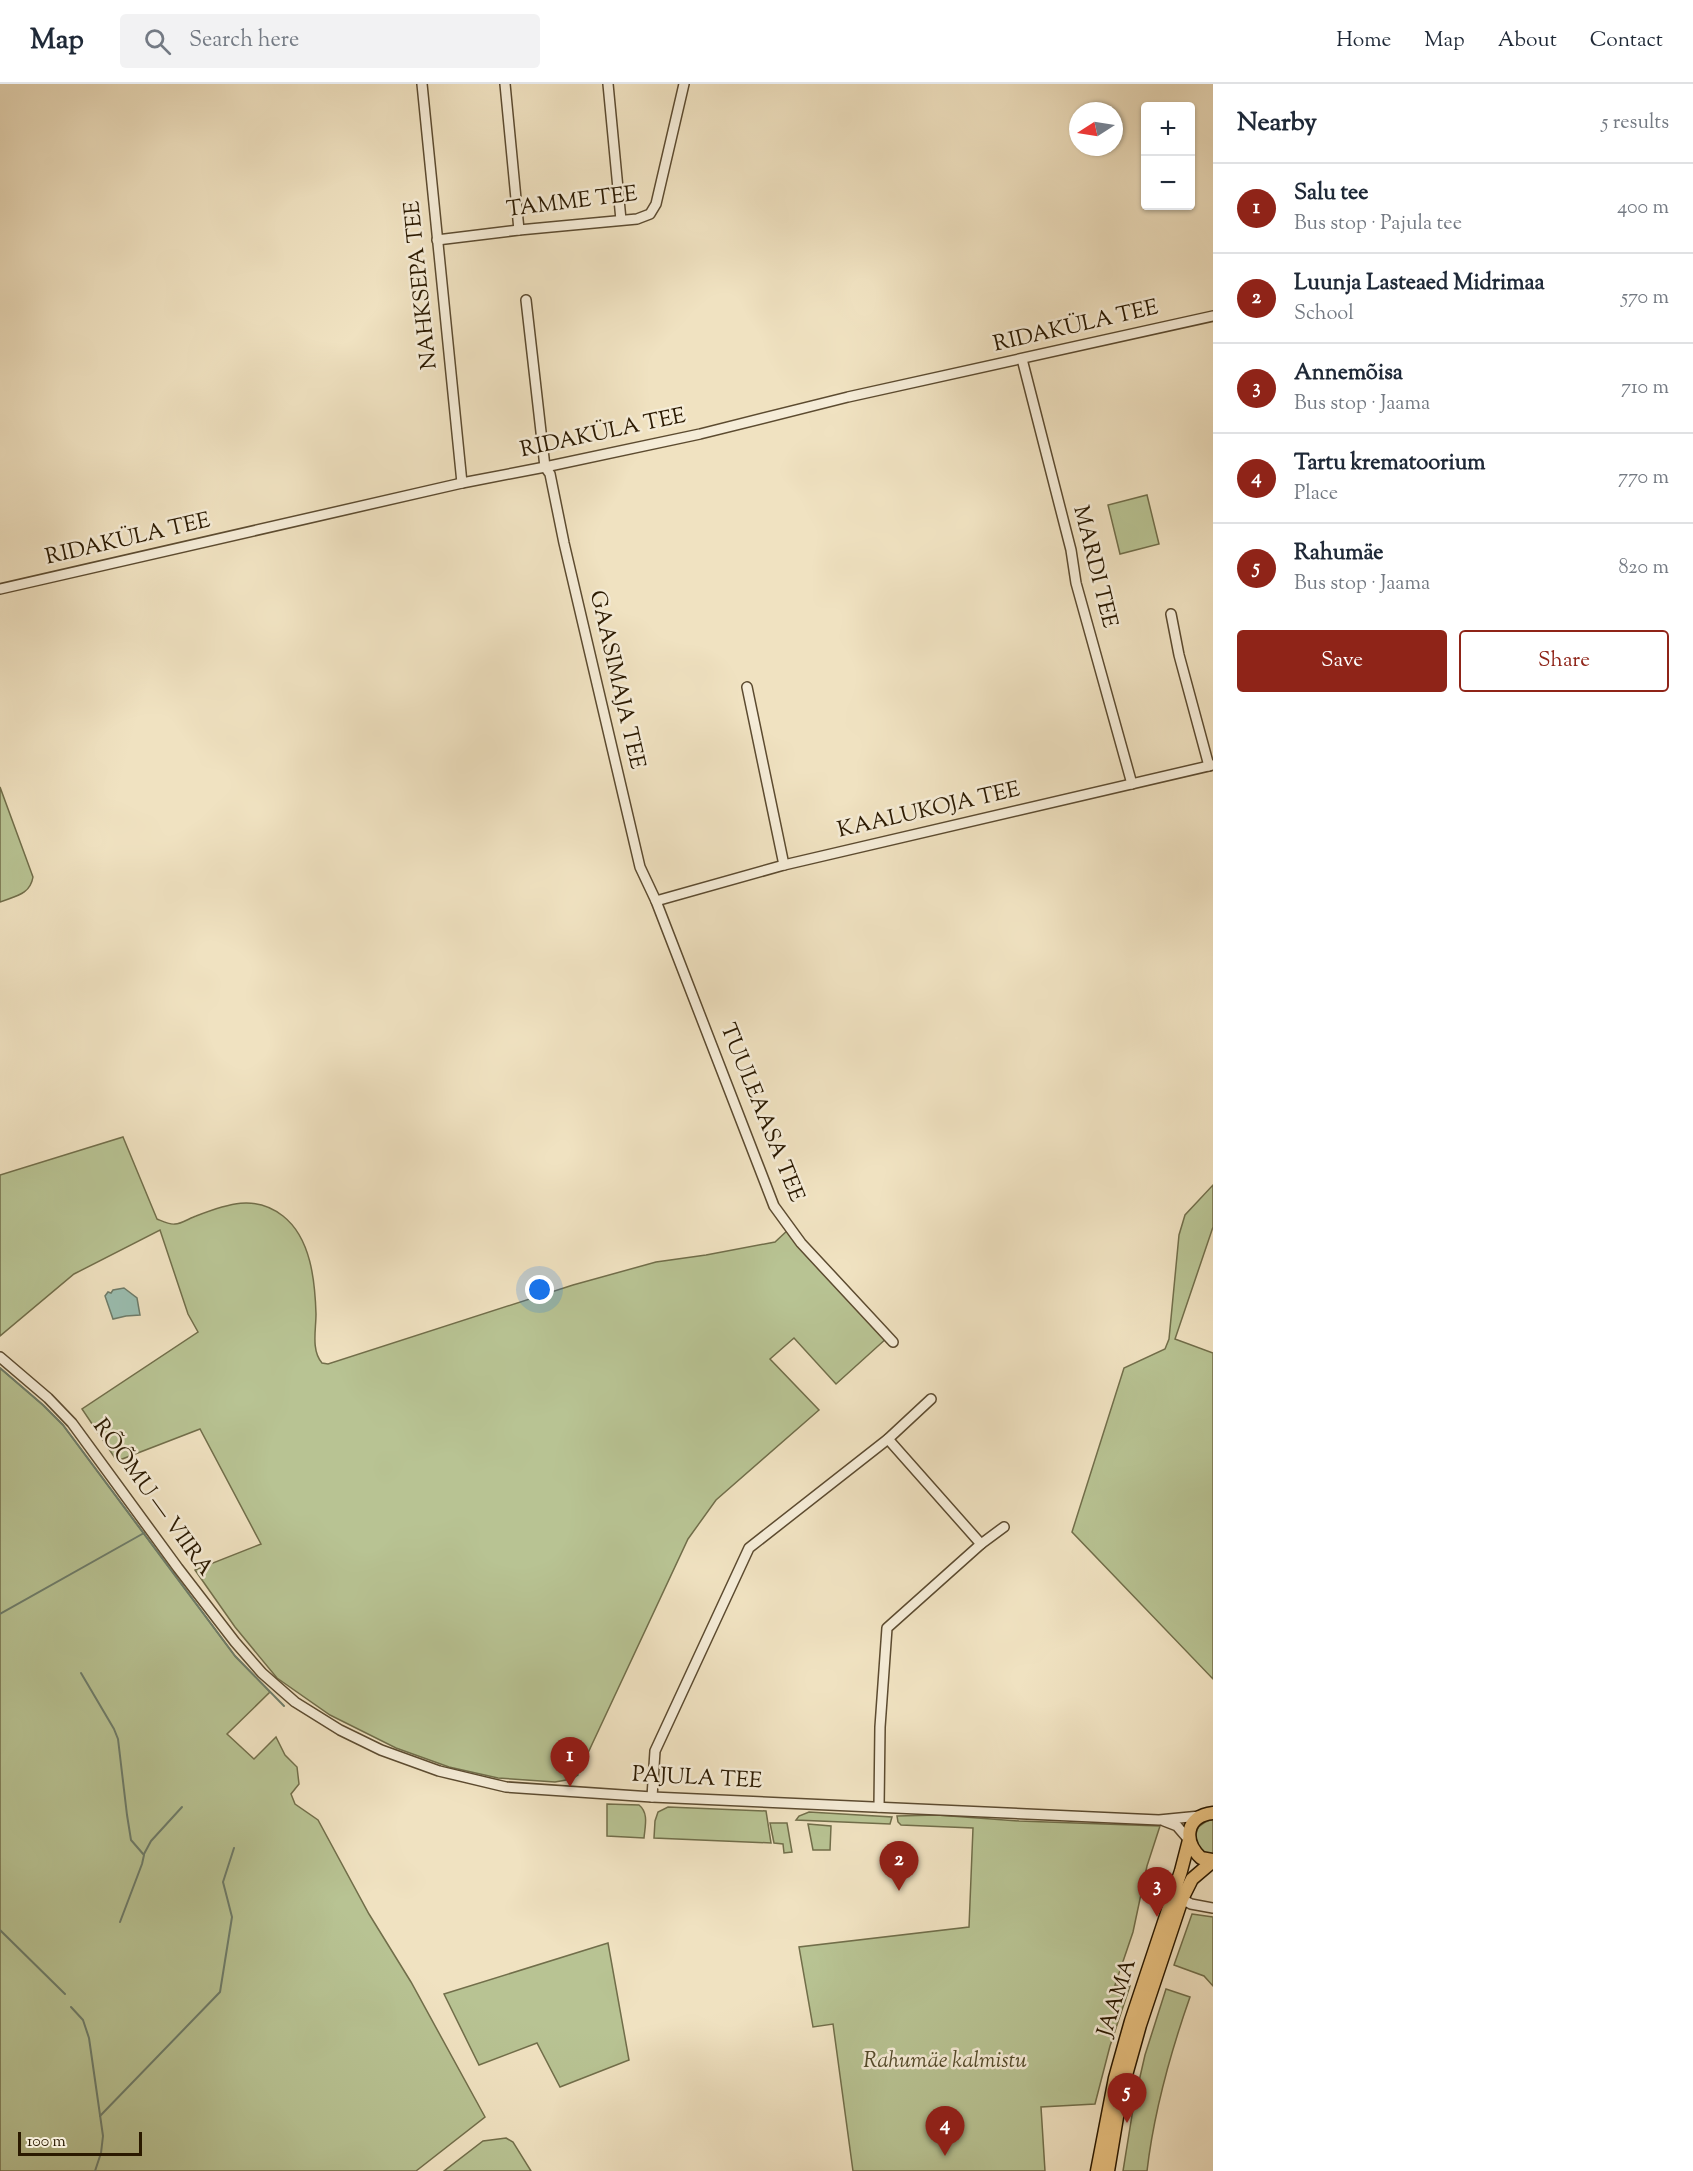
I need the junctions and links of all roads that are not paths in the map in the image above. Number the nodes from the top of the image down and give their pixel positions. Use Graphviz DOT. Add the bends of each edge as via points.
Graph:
graph roads {
  1 [pos="422,84"];
  2 [pos="505,84"];
  3 [pos="608,84"];
  4 [pos="684,84"];
  5 [pos="621,220"];
  6 [pos="519,230"];
  7 [pos="437,240"];
  8 [pos="526,300"];
  9 [pos="1213,316"];
  10 [pos="1022,359"];
  11 [pos="545,467"];
  12 [pos="462,483"];
  13 [pos="0,590"];
  14 [pos="1171,614"];
  15 [pos="747,687"];
  16 [pos="1211,765"];
  17 [pos="1132,784"];
  18 [pos="784,865"];
  19 [pos="656,900"];
  20 [pos="893,1342"];
  21 [pos="0,1357"];
  22 [pos="931,1399"];
  23 [pos="888,1439"];
  24 [pos="1004,1527"];
  25 [pos="981,1544"];
  26 [pos="262,1673"];
  27 [pos="652,1797"];
  28 [pos="1213,1803"];
  29 [pos="879,1807"];
  30 [pos="1208,1814"];
  31 [pos="1159,1820"];
  32 [pos="1189,1840"];
  33 [pos="1213,1861"];
  34 [pos="1182,1899"];
  35 [pos="1213,1908"];
  36 [pos="1097,2171"];
  37 [pos="1108,2171"];
  1 -- 7 [label="street, NAHKSEPA TEE"];
  2 -- 6 [label="street"];
  3 -- 5 [label="street"];
  4 -- 5 [label="street, TAMME TEE" via="656,204 650,214"];
  5 -- 6 [label="street, TAMME TEE"];
  6 -- 7 [label="street, TAMME TEE"];
  7 -- 12 [label="street, NAHKSEPA TEE"];
  8 -- 11 [label="street, GAASIMAJA TEE"];
  9 -- 10 [label="street, RIDAKÜLA TEE"];
  10 -- 11 [label="street, RIDAKÜLA TEE"];
  10 -- 17 [label="street, MARDI TEE" via="1076,583"];
  11 -- 12 [label="street, RIDAKÜLA TEE"];
  11 -- 19 [label="street, GAASIMAJA TEE" via="550,474 640,867"];
  12 -- 13 [label="street, RIDAKÜLA TEE"];
  14 -- 16 [label="street"];
  15 -- 18 [label="street"];
  16 -- 17 [label="street, KAALUKOJA TEE"];
  17 -- 18 [label="street, KAALUKOJA TEE"];
  18 -- 19 [label="street, KAALUKOJA TEE"];
  19 -- 20 [label="street, TUULEAASA TEE" via="774,1206 801,1243"];
  21 -- 26 [label="street, RÕÕMU — VIIRA" via="72,1423 178,1568"];
  22 -- 23 [label="street"];
  23 -- 25 [label="street"];
  23 -- 27 [label="street" via="749,1548 655,1751"];
  24 -- 25 [label="street"];
  25 -- 29 [label="street" via="887,1628"];
  26 -- 27 [label="street, PAJULA TEE" via="295,1702 340,1730 439,1771 506,1787"];
  27 -- 29 [label="street, PAJULA TEE"];
  28 -- 30 [label="main road"];
  29 -- 31 [label="street, PAJULA TEE"];
  30 -- 31 [label="street"];
  30 -- 32 [label="main road, JAAMA" via="1193,1822"];
  31 -- 32 [label="street" via="1177,1826"];
  32 -- 33 [label="main road" via="1201,1858"];
  32 -- 36 [label="main road, JAAMA" via="1118,2067"];
  33 -- 34 [label="main road, JAAMA" via="1191,1879"];
  34 -- 35 [label="street"];
  34 -- 37 [label="main road, JAAMA" via="1120,2093"];
}
